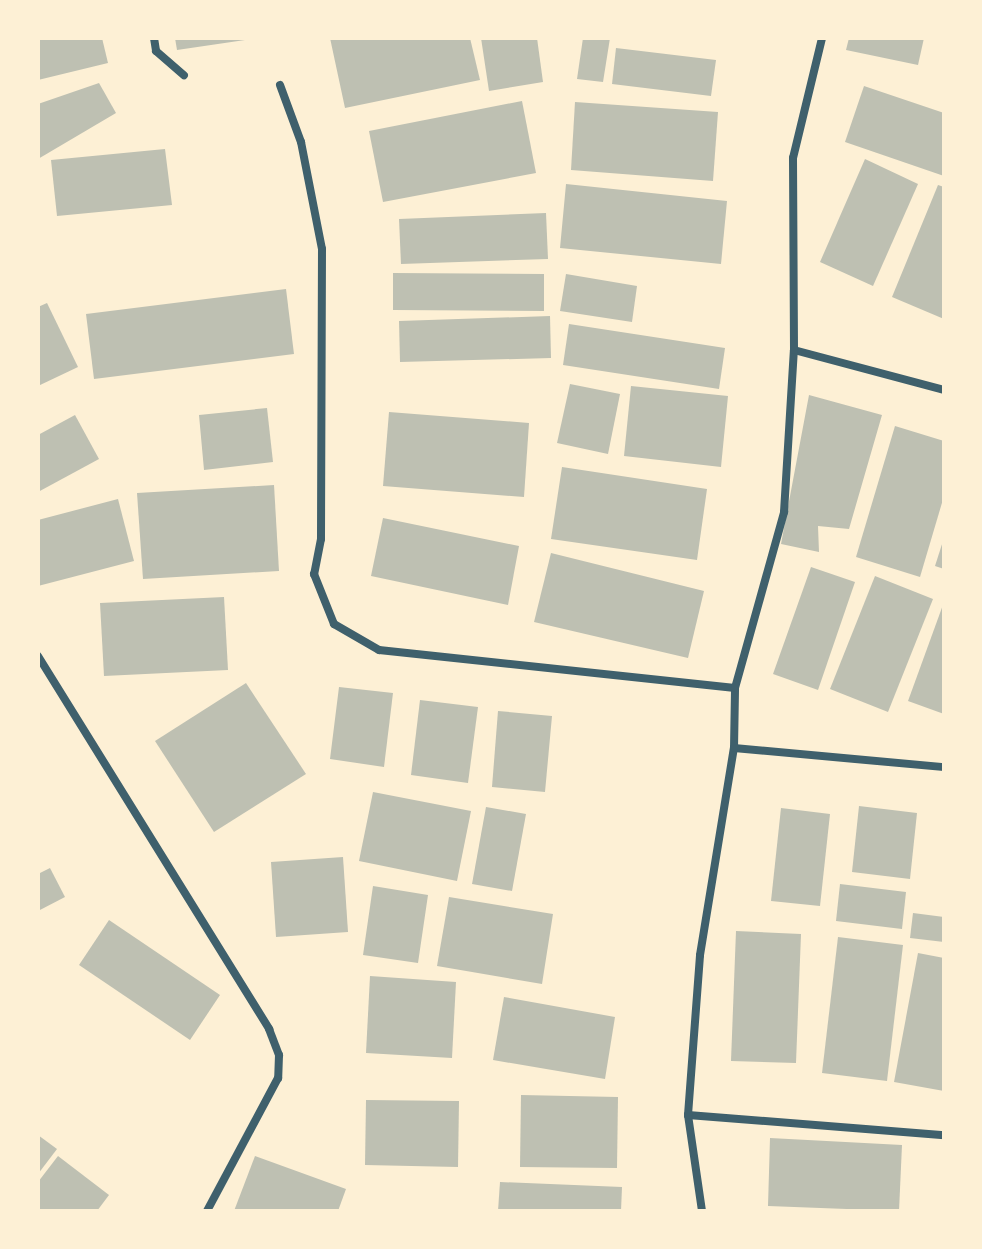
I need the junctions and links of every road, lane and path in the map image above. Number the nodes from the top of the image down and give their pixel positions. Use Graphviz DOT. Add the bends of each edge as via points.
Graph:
graph roads {
  1 [pos="154,38"];
  2 [pos="822,38"];
  3 [pos="184,75"];
  4 [pos="280,85"];
  5 [pos="794,350"];
  6 [pos="944,390"];
  7 [pos="38,656"];
  8 [pos="735,688"];
  9 [pos="734,748"];
  10 [pos="944,767"];
  11 [pos="688,1115"];
  12 [pos="944,1135"];
  13 [pos="207,1211"];
  14 [pos="702,1211"];
  1 -- 3 [label="street" via="156,51"];
  2 -- 5 [label="street" via="793,158"];
  4 -- 8 [label="street" via="301,142 322,249 321,539 314,574 334,624 379,650"];
  5 -- 6 [label="street"];
  5 -- 8 [label="street" via="784,512"];
  7 -- 13 [label="street" via="269,1029 279,1055 278,1078"];
  8 -- 9 [label="street"];
  9 -- 10 [label="street"];
  9 -- 11 [label="street" via="700,955"];
  11 -- 12 [label="street"];
  11 -- 14 [label="street"];
}
